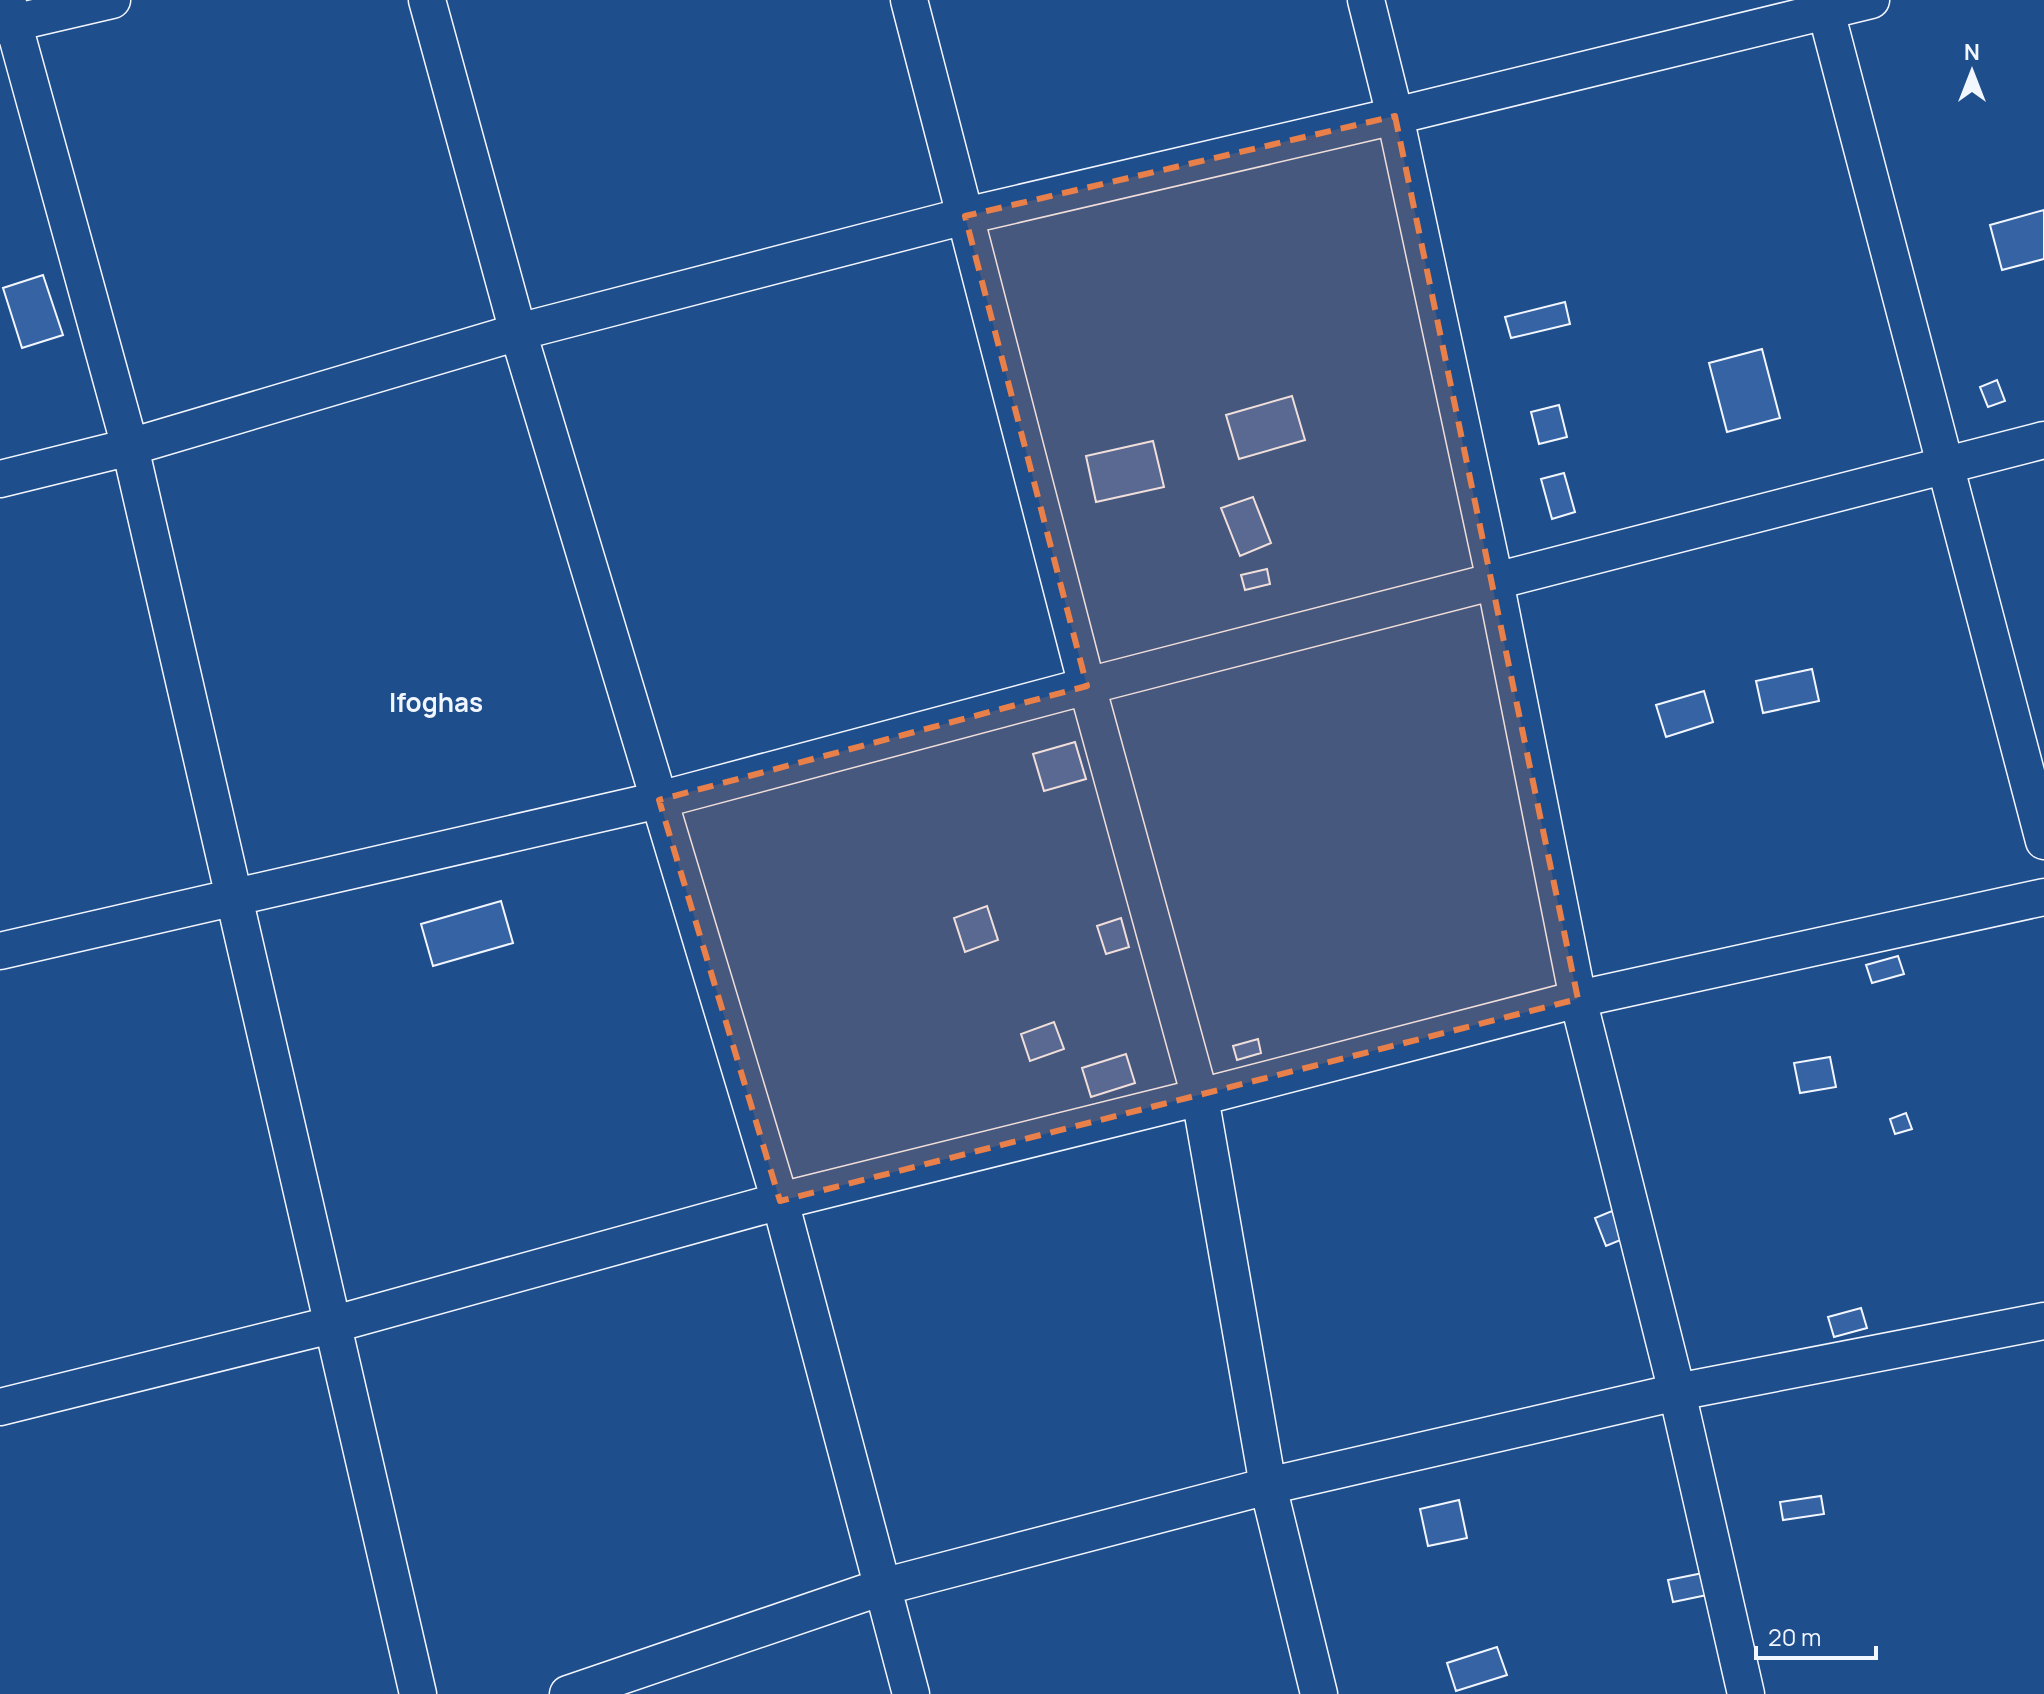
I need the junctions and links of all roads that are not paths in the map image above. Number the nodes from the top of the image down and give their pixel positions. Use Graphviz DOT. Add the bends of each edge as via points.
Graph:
graph roads {
  1 [pos="112,0"];
  2 [pos="427,0"];
  3 [pos="909,0"];
  4 [pos="1366,0"];
  5 [pos="1871,0"];
  6 [pos="1825,5"];
  7 [pos="7,16"];
  8 [pos="1395,116"];
  9 [pos="965,216"];
  10 [pos="518,332"];
  11 [pos="2044,440"];
  12 [pos="130,447"];
  13 [pos="1946,465"];
  14 [pos="0,479"];
  15 [pos="1495,581"];
  16 [pos="1087,686"];
  17 [pos="659,800"];
  18 [pos="2044,841"];
  19 [pos="233,897"];
  20 [pos="2044,897"];
  21 [pos="0,951"];
  22 [pos="1578,999"];
  23 [pos="1200,1097"];
  24 [pos="780,1201"];
  25 [pos="2044,1321"];
  26 [pos="331,1325"];
  27 [pos="1677,1392"];
  28 [pos="0,1407"];
  29 [pos="1268,1486"];
  30 [pos="882,1587"];
  31 [pos="418,1694"];
  32 [pos="568,1694"];
  33 [pos="911,1694"];
  34 [pos="1319,1694"];
  35 [pos="1746,1694"];
  1 -- 7 [label="street"];
  2 -- 10 [label="street"];
  3 -- 9 [label="street"];
  4 -- 8 [label="street"];
  5 -- 6 [label="street"];
  6 -- 8 [label="street"];
  6 -- 13 [label="street"];
  7 -- 12 [label="street"];
  8 -- 9 [label="street"];
  8 -- 15 [label="street"];
  9 -- 10 [label="street"];
  9 -- 16 [label="street"];
  10 -- 12 [label="street"];
  10 -- 17 [label="street"];
  11 -- 13 [label="street"];
  12 -- 14 [label="street"];
  12 -- 19 [label="street"];
  13 -- 15 [label="street"];
  13 -- 18 [label="street"];
  15 -- 16 [label="street"];
  15 -- 22 [label="street"];
  16 -- 17 [label="street"];
  16 -- 23 [label="street"];
  17 -- 19 [label="street"];
  17 -- 24 [label="street"];
  19 -- 21 [label="street"];
  19 -- 26 [label="street"];
  20 -- 22 [label="street"];
  22 -- 23 [label="street"];
  22 -- 27 [label="street"];
  23 -- 24 [label="street"];
  23 -- 29 [label="street"];
  24 -- 26 [label="street"];
  24 -- 30 [label="street"];
  25 -- 27 [label="street"];
  26 -- 28 [label="street"];
  26 -- 31 [label="street"];
  27 -- 29 [label="street"];
  27 -- 35 [label="street"];
  29 -- 30 [label="street"];
  29 -- 34 [label="street"];
  30 -- 32 [label="street"];
  30 -- 33 [label="street"];
}
